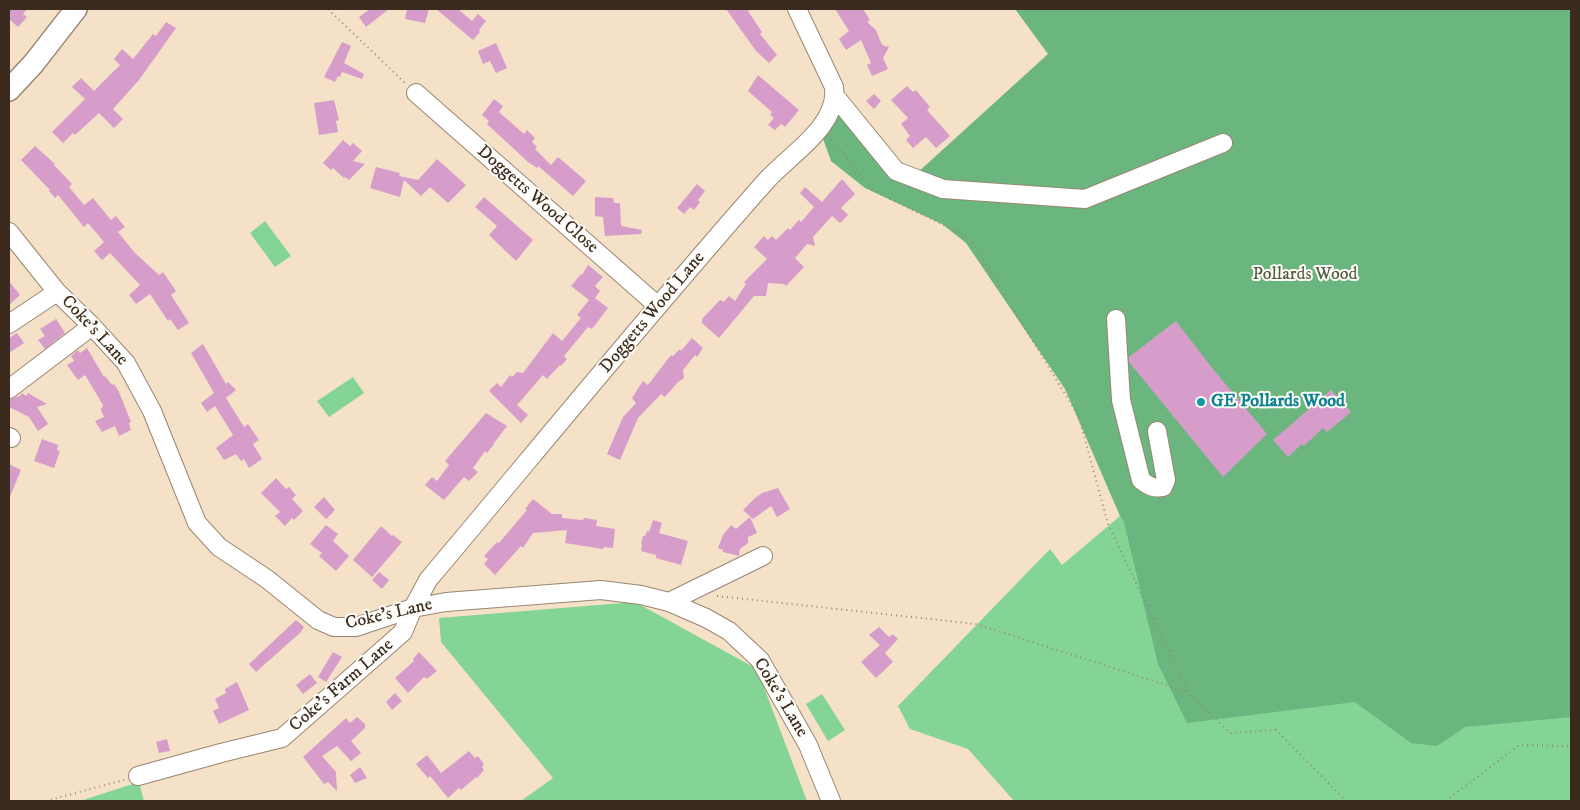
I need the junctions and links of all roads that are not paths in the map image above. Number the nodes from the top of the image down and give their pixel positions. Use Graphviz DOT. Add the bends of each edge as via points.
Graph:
graph roads {
  1 [pos="76,9"];
  2 [pos="797,9"];
  3 [pos="9,90"];
  4 [pos="416,93"];
  5 [pos="835,96"];
  6 [pos="1223,143"];
  7 [pos="9,232"];
  8 [pos="57,292"];
  9 [pos="658,306"];
  10 [pos="1116,319"];
  11 [pos="9,324"];
  12 [pos="92,326"];
  13 [pos="9,389"];
  14 [pos="1157,431"];
  15 [pos="763,556"];
  16 [pos="669,602"];
  17 [pos="413,608"];
  18 [pos="138,776"];
  19 [pos="831,801"];
  1 -- 3 [label="main road"];
  2 -- 5 [label="street" via="834,87"];
  4 -- 9 [label="street, Doggetts Wood Close"];
  5 -- 6 [label="street" via="896,171 943,190 1085,199"];
  5 -- 9 [label="street, Doggetts Wood Lane" via="822,128 768,180"];
  7 -- 8 [label="street, Coke's Lane"];
  8 -- 11 [label="street"];
  8 -- 12 [label="street, Coke's Lane"];
  9 -- 17 [label="street, Doggetts Wood Lane" via="428,580"];
  10 -- 14 [label="street" via="1121,400 1141,480 1157,488 1163,487 1166,480"];
  12 -- 13 [label="street"];
  12 -- 17 [label="street, Coke's Lane" via="126,363 152,411 197,523 219,547 267,579 318,620 334,627 356,627"];
  15 -- 16 [label="street"];
  16 -- 17 [label="street, Coke's Lane" via="601,590 446,602"];
  16 -- 19 [label="street, Coke's Lane" via="729,631 760,660 808,745"];
  17 -- 18 [label="street, Coke's Farm Lane" via="403,632 282,738"];
}
